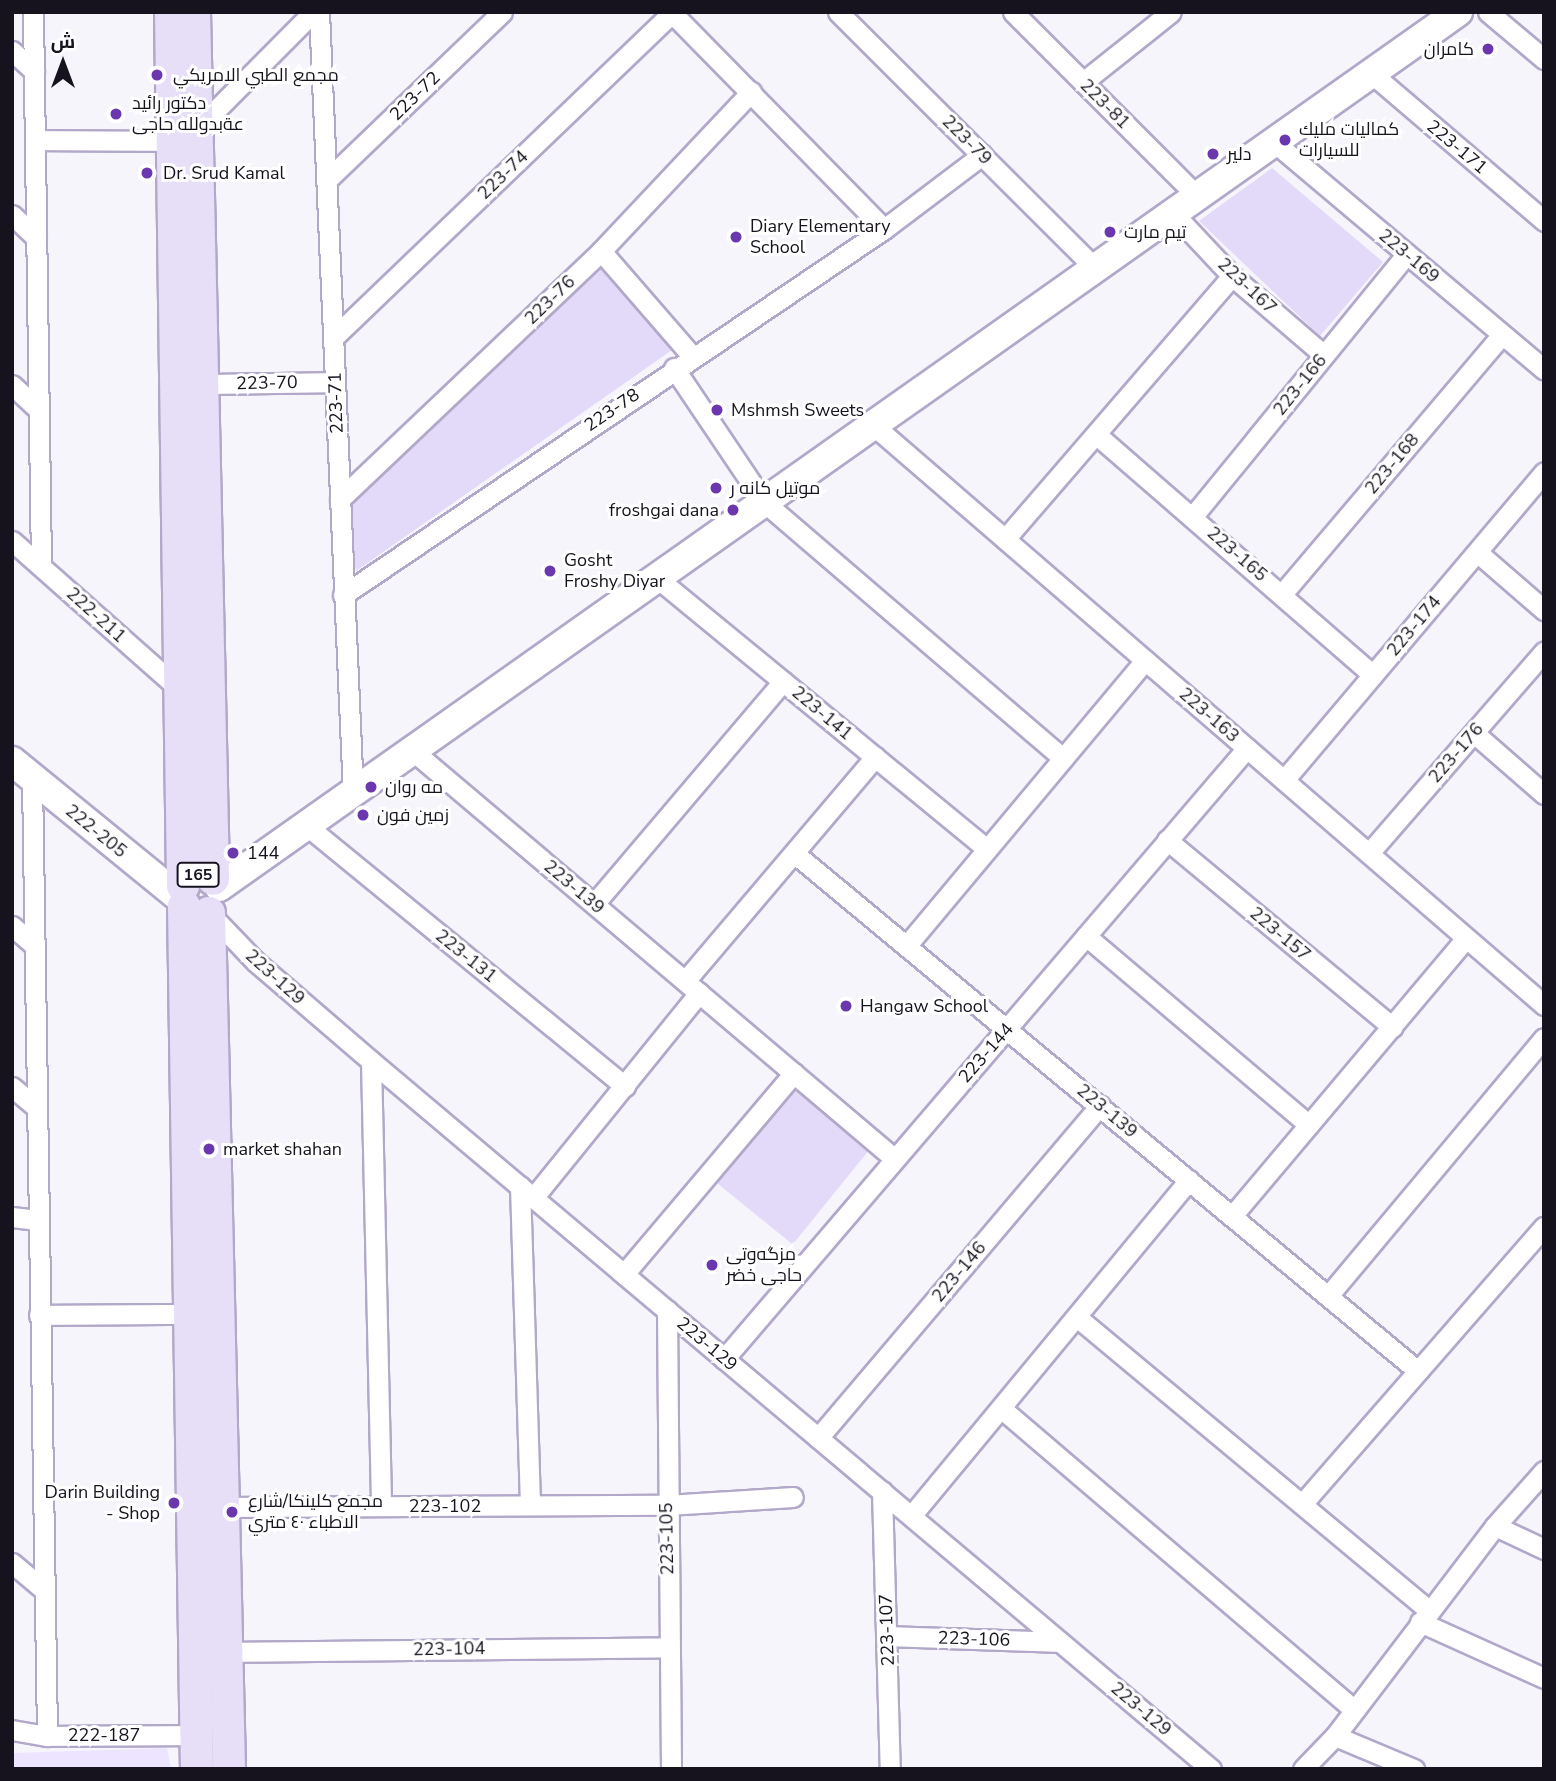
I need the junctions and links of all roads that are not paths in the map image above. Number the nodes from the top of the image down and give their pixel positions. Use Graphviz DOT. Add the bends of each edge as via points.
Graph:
graph roads {
  1 [pos="33,12"];
  2 [pos="172,12"];
  3 [pos="194,12"];
  4 [pos="313,12"];
  5 [pos="319,12"];
  6 [pos="502,12"];
  7 [pos="838,12"];
  8 [pos="1013,12"];
  9 [pos="1171,12"];
  10 [pos="1458,12"];
  11 [pos="1488,12"];
  12 [pos="671,13"];
  13 [pos="12,51"];
  14 [pos="1544,59"];
  15 [pos="34,71"];
  16 [pos="1371,73"];
  17 [pos="1083,82"];
  18 [pos="751,92"];
  19 [pos="185,135"];
  20 [pos="35,140"];
  21 [pos="1274,142"];
  22 [pos="982,155"];
  23 [pos="328,179"];
  24 [pos="1197,196"];
  25 [pos="1173,213"];
  26 [pos="12,215"];
  27 [pos="1544,221"];
  28 [pos="884,229"];
  29 [pos="36,237"];
  30 [pos="601,251"];
  31 [pos="1407,254"];
  32 [pos="1095,268"];
  33 [pos="1232,276"];
  34 [pos="1502,335"];
  35 [pos="334,338"];
  36 [pos="1324,355"];
  37 [pos="692,356"];
  38 [pos="674,368"];
  39 [pos="1544,369"];
  40 [pos="335,382"];
  41 [pos="199,384"];
  42 [pos="12,385"];
  43 [pos="38,409"];
  44 [pos="873,425"];
  45 [pos="1098,436"];
  46 [pos="1544,472"];
  47 [pos="340,499"];
  48 [pos="764,502"];
  49 [pos="1193,516"];
  50 [pos="1005,539"];
  51 [pos="12,541"];
  52 [pos="1477,552"];
  53 [pos="41,566"];
  54 [pos="657,578"];
  55 [pos="1282,594"];
  56 [pos="343,595"];
  57 [pos="1544,610"];
  58 [pos="1544,652"];
  59 [pos="1145,660"];
  60 [pos="1373,675"];
  61 [pos="783,681"];
  62 [pos="179,689"];
  63 [pos="1474,733"];
  64 [pos="1247,748"];
  65 [pos="413,751"];
  66 [pos="875,757"];
  67 [pos="1063,758"];
  68 [pos="22,770"];
  69 [pos="1284,780"];
  70 [pos="353,793"];
  71 [pos="1544,794"];
  72 [pos="307,826"];
  73 [pos="1167,840"];
  74 [pos="987,849"];
  75 [pos="794,853"];
  76 [pos="1369,853"];
  77 [pos="198,895"];
  78 [pos="594,904"];
  79 [pos="12,926"];
  80 [pos="1086,936"];
  81 [pos="1466,938"];
  82 [pos="907,945"];
  83 [pos="35,946"];
  84 [pos="692,987"];
  85 [pos="1544,1005"];
  86 [pos="1392,1027"];
  87 [pos="1007,1028"];
  88 [pos="1544,1038"];
  89 [pos="371,1061"];
  90 [pos="794,1073"];
  91 [pos="625,1086"];
  92 [pos="12,1087"];
  93 [pos="35,1106"];
  94 [pos="1100,1106"];
  95 [pos="1308,1125"];
  96 [pos="895,1159"];
  97 [pos="1189,1180"];
  98 [pos="526,1192"];
  99 [pos="1232,1216"];
  100 [pos="12,1217"];
  101 [pos="37,1220"];
  102 [pos="1544,1227"];
  103 [pos="624,1274"];
  104 [pos="1328,1296"];
  105 [pos="667,1310"];
  106 [pos="191,1314"];
  107 [pos="39,1315"];
  108 [pos="1079,1318"];
  109 [pos="724,1359"];
  110 [pos="1418,1371"];
  111 [pos="1002,1409"];
  112 [pos="818,1438"];
  113 [pos="1544,1471"];
  114 [pos="882,1492"];
  115 [pos="793,1497"];
  116 [pos="1301,1504"];
  117 [pos="530,1505"];
  118 [pos="667,1505"];
  119 [pos="381,1506"];
  120 [pos="223,1507"];
  121 [pos="911,1516"];
  122 [pos="1495,1526"];
  123 [pos="1544,1549"];
  124 [pos="12,1563"];
  125 [pos="43,1589"];
  126 [pos="1424,1616"];
  127 [pos="888,1636"];
  128 [pos="1060,1642"];
  129 [pos="669,1647"];
  130 [pos="228,1651"];
  131 [pos="1544,1678"];
  132 [pos="1352,1708"];
  133 [pos="12,1730"];
  134 [pos="196,1735"];
  135 [pos="47,1736"];
  136 [pos="1335,1736"];
  137 [pos="197,1769"];
  138 [pos="229,1769"];
  139 [pos="671,1769"];
  140 [pos="890,1769"];
  141 [pos="1211,1769"];
  142 [pos="1303,1769"];
  143 [pos="1414,1769"];
  1 -- 15 [label="street"];
  2 -- 19 [label="main road"];
  3 -- 19 [label="main road"];
  4 -- 19 [label="street"];
  5 -- 23 [label="street, 223-71"];
  6 -- 23 [label="street, 223-72"];
  7 -- 22 [label="street, 223-79"];
  8 -- 17 [label="street, 223-81"];
  9 -- 17 [label="street"];
  10 -- 16 [label="street"];
  11 -- 14 [label="street"];
  12 -- 18 [label="street"];
  12 -- 35 [label="street, 223-74"];
  13 -- 15 [label="street"];
  15 -- 20 [label="street"];
  16 -- 21 [label="street"];
  16 -- 27 [label="street, 223-171"];
  17 -- 24 [label="street, 223-81"];
  18 -- 28 [label="street"];
  18 -- 30 [label="street, 223-76"];
  19 -- 20 [label="street"];
  19 -- 41 [label="main road"];
  19 -- 62 [label="main road"];
  20 -- 29 [label="street"];
  21 -- 24 [label="street"];
  21 -- 31 [label="street, 223-169"];
  22 -- 28 [label="street, 223-78"];
  22 -- 32 [label="street, 223-79"];
  23 -- 35 [label="street, 223-71"];
  24 -- 25 [label="street"];
  25 -- 32 [label="street"];
  25 -- 33 [label="street, 223-167"];
  26 -- 29 [label="street"];
  28 -- 37 [label="street, 223-78"];
  29 -- 43 [label="street"];
  30 -- 37 [label="street"];
  30 -- 47 [label="street, 223-76"];
  31 -- 34 [label="street, 223-169"];
  31 -- 36 [label="street, 223-166"];
  32 -- 44 [label="street"];
  33 -- 36 [label="street, 223-167"];
  33 -- 45 [label="street"];
  34 -- 39 [label="street, 223-169"];
  34 -- 55 [label="street, 223-168"];
  35 -- 40 [label="street, 223-71"];
  36 -- 49 [label="street, 223-166"];
  37 -- 38 [label="street, 223-78"];
  38 -- 48 [label="street"];
  38 -- 56 [label="street, 223-78"];
  40 -- 41 [label="street, 223-70"];
  40 -- 47 [label="street, 223-71"];
  41 -- 77 [label="main road"];
  42 -- 43 [label="street"];
  43 -- 53 [label="street"];
  44 -- 48 [label="street"];
  44 -- 50 [label="street, 223-163"];
  45 -- 49 [label="street, 223-165"];
  45 -- 50 [label="street"];
  46 -- 52 [label="street, 223-174"];
  47 -- 56 [label="street, 223-71"];
  48 -- 54 [label="street"];
  48 -- 67 [label="street"];
  49 -- 55 [label="street, 223-165"];
  50 -- 59 [label="street, 223-163"];
  51 -- 53 [label="street, 222-211"];
  52 -- 57 [label="street"];
  52 -- 60 [label="street, 223-174"];
  53 -- 62 [label="street, 222-211"];
  54 -- 61 [label="street, 223-141"];
  54 -- 65 [label="street"];
  55 -- 60 [label="street, 223-165"];
  56 -- 70 [label="street, 223-71"];
  58 -- 63 [label="street, 223-176"];
  59 -- 64 [label="street, 223-163"];
  59 -- 67 [label="street"];
  60 -- 69 [label="street, 223-174"];
  61 -- 66 [label="street, 223-141"];
  61 -- 78 [label="street"];
  62 -- 77 [label="main road"];
  63 -- 71 [label="street"];
  63 -- 76 [label="street, 223-176"];
  64 -- 69 [label="street, 223-163"];
  64 -- 73 [label="street, 223-144"];
  65 -- 70 [label="street"];
  65 -- 78 [label="street, 223-139"];
  66 -- 74 [label="street, 223-141"];
  66 -- 75 [label="street"];
  67 -- 74 [label="street"];
  68 -- 77 [label="street, 222-205"];
  68 -- 83 [label="street"];
  69 -- 76 [label="street, 223-163"];
  70 -- 72 [label="street"];
  72 -- 77 [label="street"];
  72 -- 91 [label="street, 223-131"];
  73 -- 80 [label="street, 223-144"];
  73 -- 86 [label="street, 223-157"];
  74 -- 82 [label="street"];
  75 -- 82 [label="street, 223-139"];
  75 -- 84 [label="street"];
  76 -- 81 [label="street, 223-163"];
  77 -- 89 [label="street, 223-129" via="256,962"];
  77 -- 106 [label="main road"];
  77 -- 120 [label="main road"];
  78 -- 84 [label="street, 223-139"];
  79 -- 83 [label="street"];
  80 -- 87 [label="street, 223-144"];
  80 -- 95 [label="street"];
  81 -- 85 [label="street, 223-163"];
  81 -- 86 [label="street"];
  82 -- 87 [label="street, 223-139"];
  83 -- 93 [label="street"];
  84 -- 90 [label="street, 223-139"];
  84 -- 91 [label="street"];
  86 -- 95 [label="street"];
  87 -- 94 [label="street, 223-139"];
  87 -- 96 [label="street, 223-144"];
  88 -- 104 [label="street"];
  89 -- 98 [label="street, 223-129"];
  89 -- 119 [label="street"];
  90 -- 96 [label="street, 223-139"];
  90 -- 103 [label="street"];
  91 -- 98 [label="street"];
  92 -- 93 [label="street"];
  93 -- 101 [label="street"];
  94 -- 97 [label="street, 223-139"];
  94 -- 112 [label="street, 223-146"];
  95 -- 99 [label="street"];
  96 -- 109 [label="street, 223-144"];
  97 -- 99 [label="street, 223-139"];
  97 -- 108 [label="street"];
  98 -- 103 [label="street, 223-129"];
  98 -- 117 [label="street"];
  99 -- 104 [label="street, 223-139"];
  100 -- 101 [label="street"];
  101 -- 107 [label="street"];
  102 -- 110 [label="street"];
  103 -- 105 [label="street, 223-129"];
  104 -- 110 [label="street, 223-139"];
  105 -- 109 [label="street, 223-129"];
  105 -- 118 [label="street, 223-105"];
  106 -- 107 [label="street"];
  106 -- 134 [label="main road"];
  107 -- 125 [label="street"];
  108 -- 111 [label="street"];
  108 -- 116 [label="street"];
  109 -- 112 [label="street, 223-129"];
  110 -- 116 [label="street"];
  111 -- 121 [label="street"];
  111 -- 132 [label="street"];
  112 -- 114 [label="street, 223-129"];
  113 -- 122 [label="street"];
  114 -- 121 [label="street, 223-129"];
  114 -- 127 [label="street, 223-107"];
  115 -- 118 [label="street, 223-102"];
  116 -- 126 [label="street"];
  117 -- 118 [label="street, 223-102"];
  117 -- 119 [label="street, 223-102"];
  118 -- 129 [label="street, 223-105"];
  119 -- 120 [label="street, 223-102"];
  120 -- 130 [label="main road"];
  121 -- 128 [label="street, 223-129"];
  122 -- 123 [label="street"];
  122 -- 126 [label="street"];
  124 -- 125 [label="street"];
  125 -- 135 [label="street"];
  126 -- 131 [label="street"];
  126 -- 132 [label="street"];
  127 -- 128 [label="street, 223-106"];
  127 -- 140 [label="street, 223-107"];
  128 -- 141 [label="street, 223-129"];
  129 -- 130 [label="street, 223-104"];
  129 -- 139 [label="street, 223-105"];
  130 -- 138 [label="main road"];
  132 -- 136 [label="street"];
  133 -- 135 [label="street, 222-187"];
  134 -- 135 [label="street, 222-187"];
  134 -- 137 [label="main road"];
  136 -- 142 [label="street"];
  136 -- 143 [label="street"];
}
